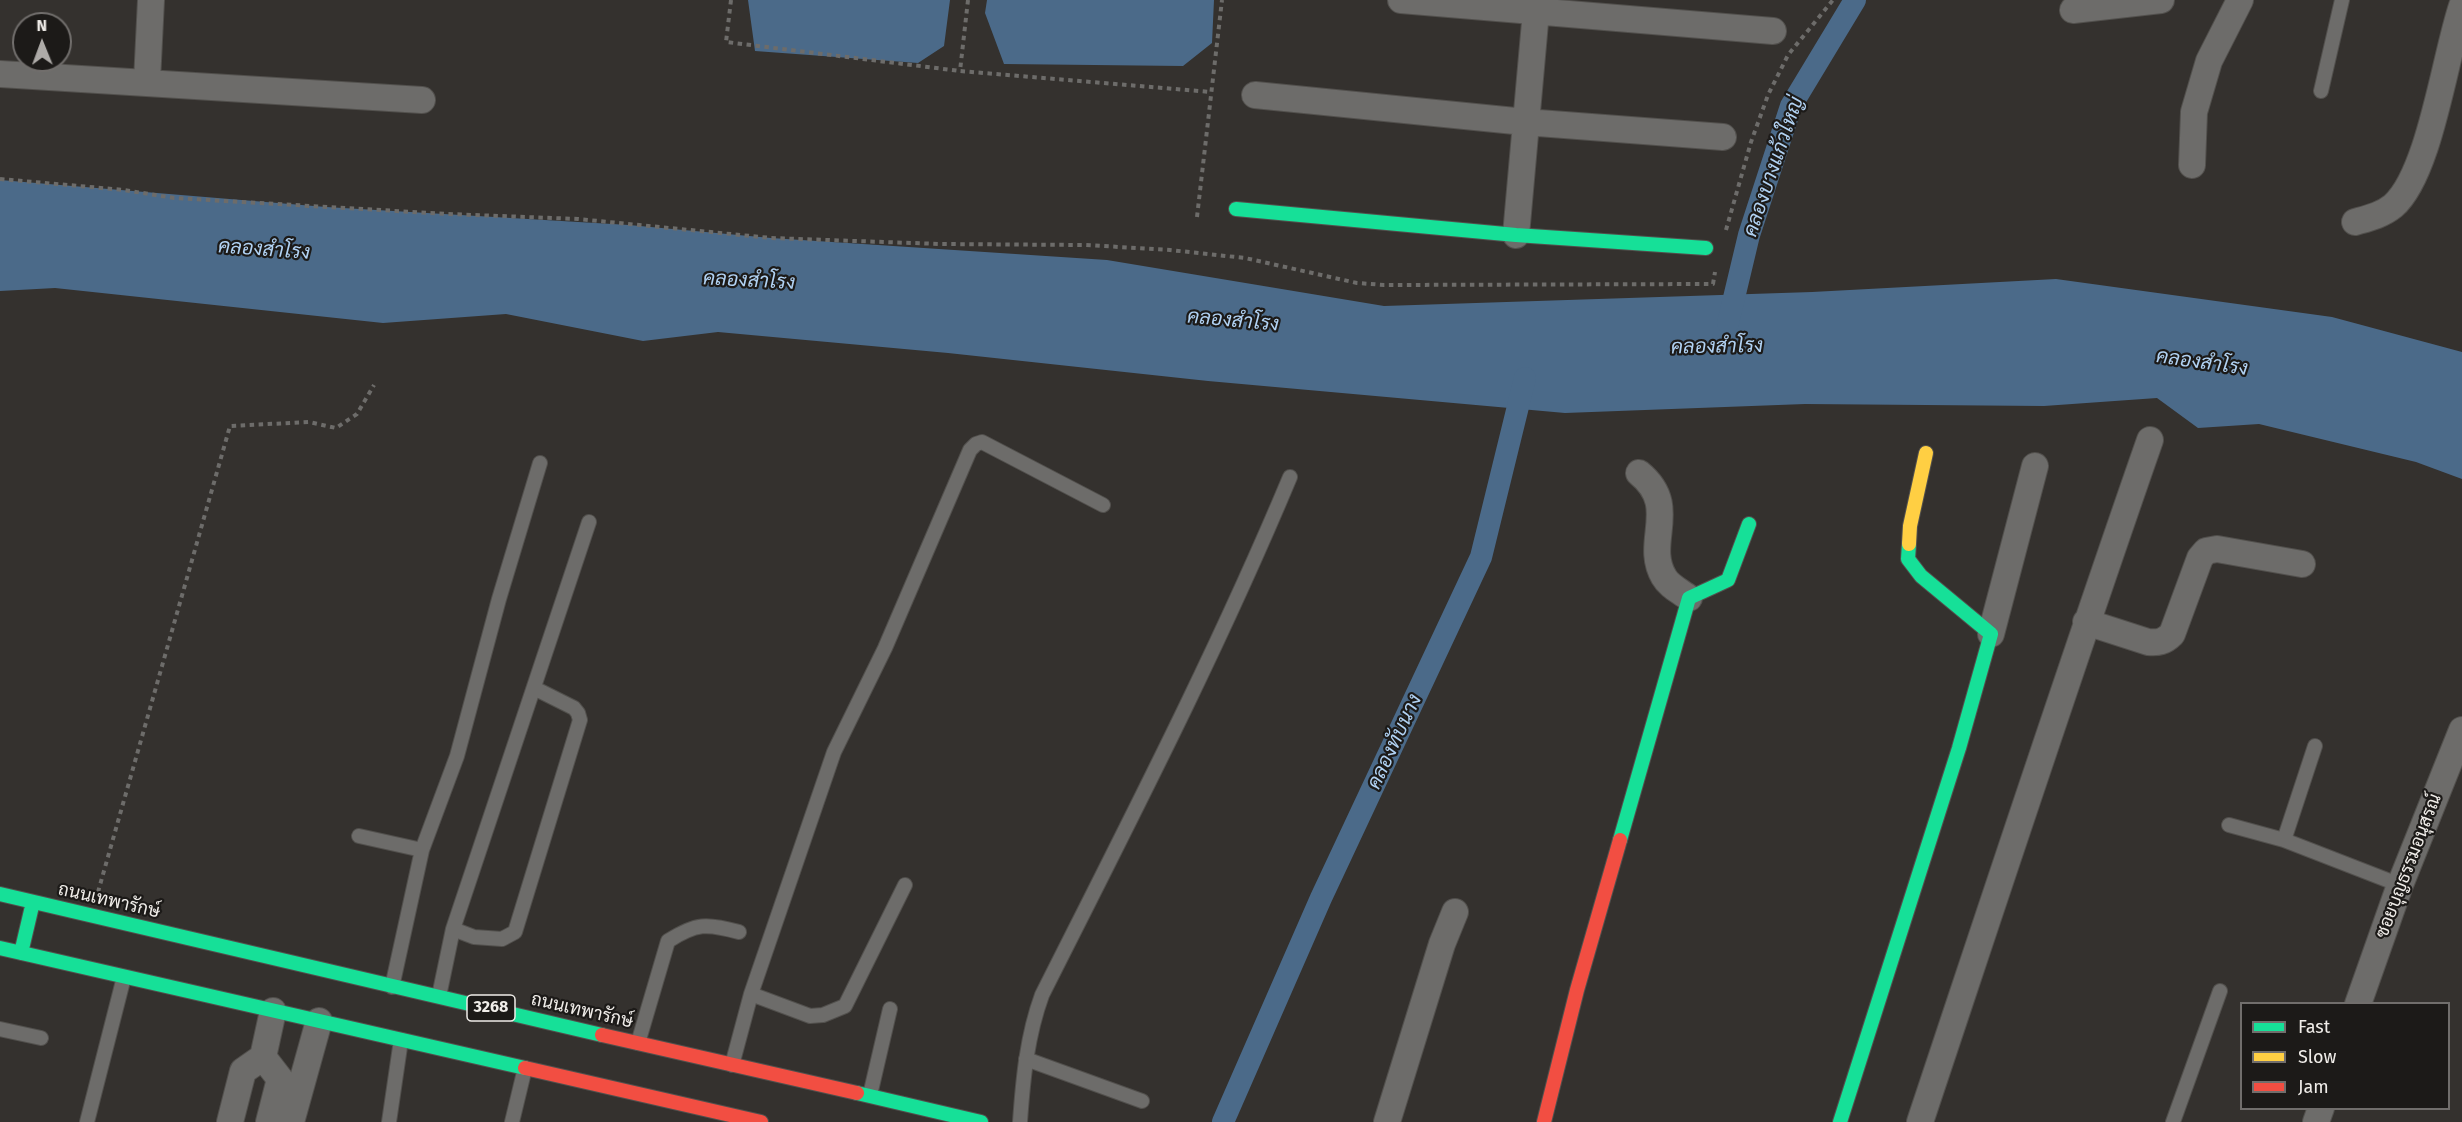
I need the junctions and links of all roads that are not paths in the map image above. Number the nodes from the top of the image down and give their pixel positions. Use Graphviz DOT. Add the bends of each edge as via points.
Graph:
graph roads {
  1 [pos="151,0"];
  2 [pos="1401,0"];
  3 [pos="2161,0"];
  4 [pos="2240,0"];
  5 [pos="2342,0"];
  6 [pos="2132,1"];
  7 [pos="1537,6"];
  8 [pos="2462,6"];
  9 [pos="2073,9"];
  10 [pos="1773,31"];
  11 [pos="0,74"];
  12 [pos="147,81"];
  13 [pos="2321,91"];
  14 [pos="1255,95"];
  15 [pos="422,100"];
  16 [pos="1525,122"];
  17 [pos="1723,136"];
  18 [pos="2192,165"];
  19 [pos="1236,209"];
  20 [pos="2355,222"];
  21 [pos="1516,234"];
  22 [pos="1706,248"];
  23 [pos="2150,440"];
  24 [pos="1926,453"];
  25 [pos="540,463"];
  26 [pos="2035,466"];
  27 [pos="1639,473"];
  28 [pos="1290,477"];
  29 [pos="1103,505"];
  30 [pos="589,522"];
  31 [pos="1749,524"];
  32 [pos="2302,564"];
  33 [pos="1689,597"];
  34 [pos="2086,622"];
  35 [pos="1991,634"];
  36 [pos="534,688"];
  37 [pos="2462,730"];
  38 [pos="2315,746"];
  39 [pos="2229,825"];
  40 [pos="359,836"];
  41 [pos="2284,840"];
  42 [pos="422,850"];
  43 [pos="906,885"];
  44 [pos="2400,885"];
  45 [pos="0,894"];
  46 [pos="33,902"];
  47 [pos="1455,912"];
  48 [pos="453,929"];
  49 [pos="739,932"];
  50 [pos="0,948"];
  51 [pos="21,953"];
  52 [pos="124,977"];
  53 [pos="393,987"];
  54 [pos="2220,991"];
  55 [pos="751,994"];
  56 [pos="439,996"];
  57 [pos="2359,1002"];
  58 [pos="890,1009"];
  59 [pos="273,1011"];
  60 [pos="319,1022"];
  61 [pos="0,1029"];
  62 [pos="41,1038"];
  63 [pos="401,1040"];
  64 [pos="638,1042"];
  65 [pos="263,1057"];
  66 [pos="1026,1059"];
  67 [pos="732,1065"];
  68 [pos="525,1068"];
  69 [pos="870,1095"];
  70 [pos="1142,1101"];
  71 [pos="87,1122"];
  72 [pos="230,1122"];
  73 [pos="269,1122"];
  74 [pos="291,1122"];
  75 [pos="389,1122"];
  76 [pos="513,1122"];
  77 [pos="760,1122"];
  78 [pos="981,1122"];
  79 [pos="1020,1122"];
  80 [pos="1387,1122"];
  81 [pos="1544,1122"];
  82 [pos="1840,1122"];
  83 [pos="1920,1122"];
  84 [pos="2173,1122"];
  1 -- 12 [label="street"];
  2 -- 7 [label="street"];
  3 -- 6 [label="street"];
  4 -- 18 [label="street" via="2209,61 2194,112"];
  5 -- 13 [label="lane"];
  6 -- 9 [label="street"];
  7 -- 10 [label="street"];
  7 -- 16 [label="street"];
  8 -- 20 [label="street" via="2415,173 2395,204 2384,213"];
  11 -- 12 [label="street"];
  12 -- 15 [label="street"];
  14 -- 16 [label="street"];
  16 -- 17 [label="street"];
  16 -- 21 [label="street"];
  19 -- 21 [label="main road"];
  21 -- 22 [label="main road"];
  23 -- 34 [label="street"];
  24 -- 35 [label="main road" via="1910,526 1908,559 1921,576"];
  25 -- 42 [label="lane" via="457,756"];
  26 -- 35 [label="street"];
  27 -- 33 [label="street" via="1658,497 1660,569 1669,584"];
  28 -- 66 [label="lane" via="1151,778 1042,995 1031,1024"];
  29 -- 55 [label="lane" via="982,442 970,450 885,648 834,752"];
  30 -- 36 [label="lane"];
  31 -- 33 [label="main road" via="1728,580"];
  32 -- 34 [label="street" via="2217,549 2206,551 2172,634 2166,640 2148,642"];
  33 -- 81 [label="main road" via="1567,1024"];
  34 -- 83 [label="street"];
  35 -- 82 [label="main road" via="1959,748"];
  36 -- 48 [label="lane"];
  36 -- 48 [label="lane" via="574,708 580,720 515,932 502,939 474,937"];
  37 -- 44 [label="street, ซอยบุญธรรมอนุสรณ์"];
  38 -- 41 [label="lane"];
  39 -- 41 [label="lane"];
  40 -- 42 [label="lane"];
  41 -- 44 [label="lane"];
  42 -- 53 [label="lane"];
  43 -- 55 [label="lane" via="845,1006 810,1016"];
  44 -- 57 [label="street, ซอยบุญธรรมอนุสรณ์"];
  45 -- 46 [label="main road, ถนนเทพารักษ์ / 3268"];
  46 -- 51 [label="main road"];
  46 -- 53 [label="main road, ถนนเทพารักษ์ / 3268"];
  47 -- 80 [label="street"];
  48 -- 56 [label="lane"];
  49 -- 64 [label="lane" via="713,924 689,929 668,941"];
  50 -- 51 [label="main road"];
  51 -- 52 [label="main road"];
  52 -- 59 [label="main road"];
  52 -- 71 [label="lane"];
  53 -- 56 [label="main road, ถนนเทพารักษ์ / 3268"];
  54 -- 84 [label="lane"];
  55 -- 67 [label="lane"];
  56 -- 64 [label="main road, ถนนเทพารักษ์ / 3268"];
  58 -- 69 [label="lane"];
  59 -- 60 [label="main road"];
  59 -- 65 [label="street"];
  60 -- 63 [label="main road"];
  60 -- 74 [label="street"];
  61 -- 62 [label="lane"];
  63 -- 68 [label="main road"];
  63 -- 75 [label="lane"];
  64 -- 67 [label="main road, ถนนเทพารักษ์ / 3268"];
  65 -- 72 [label="street" via="243,1071"];
  65 -- 73 [label="street" via="280,1079"];
  66 -- 70 [label="lane"];
  66 -- 79 [label="lane"];
  67 -- 69 [label="main road, ถนนเทพารักษ์ / 3268"];
  68 -- 76 [label="lane"];
  68 -- 77 [label="main road"];
  69 -- 78 [label="main road, ถนนเทพารักษ์ / 3268"];
}
